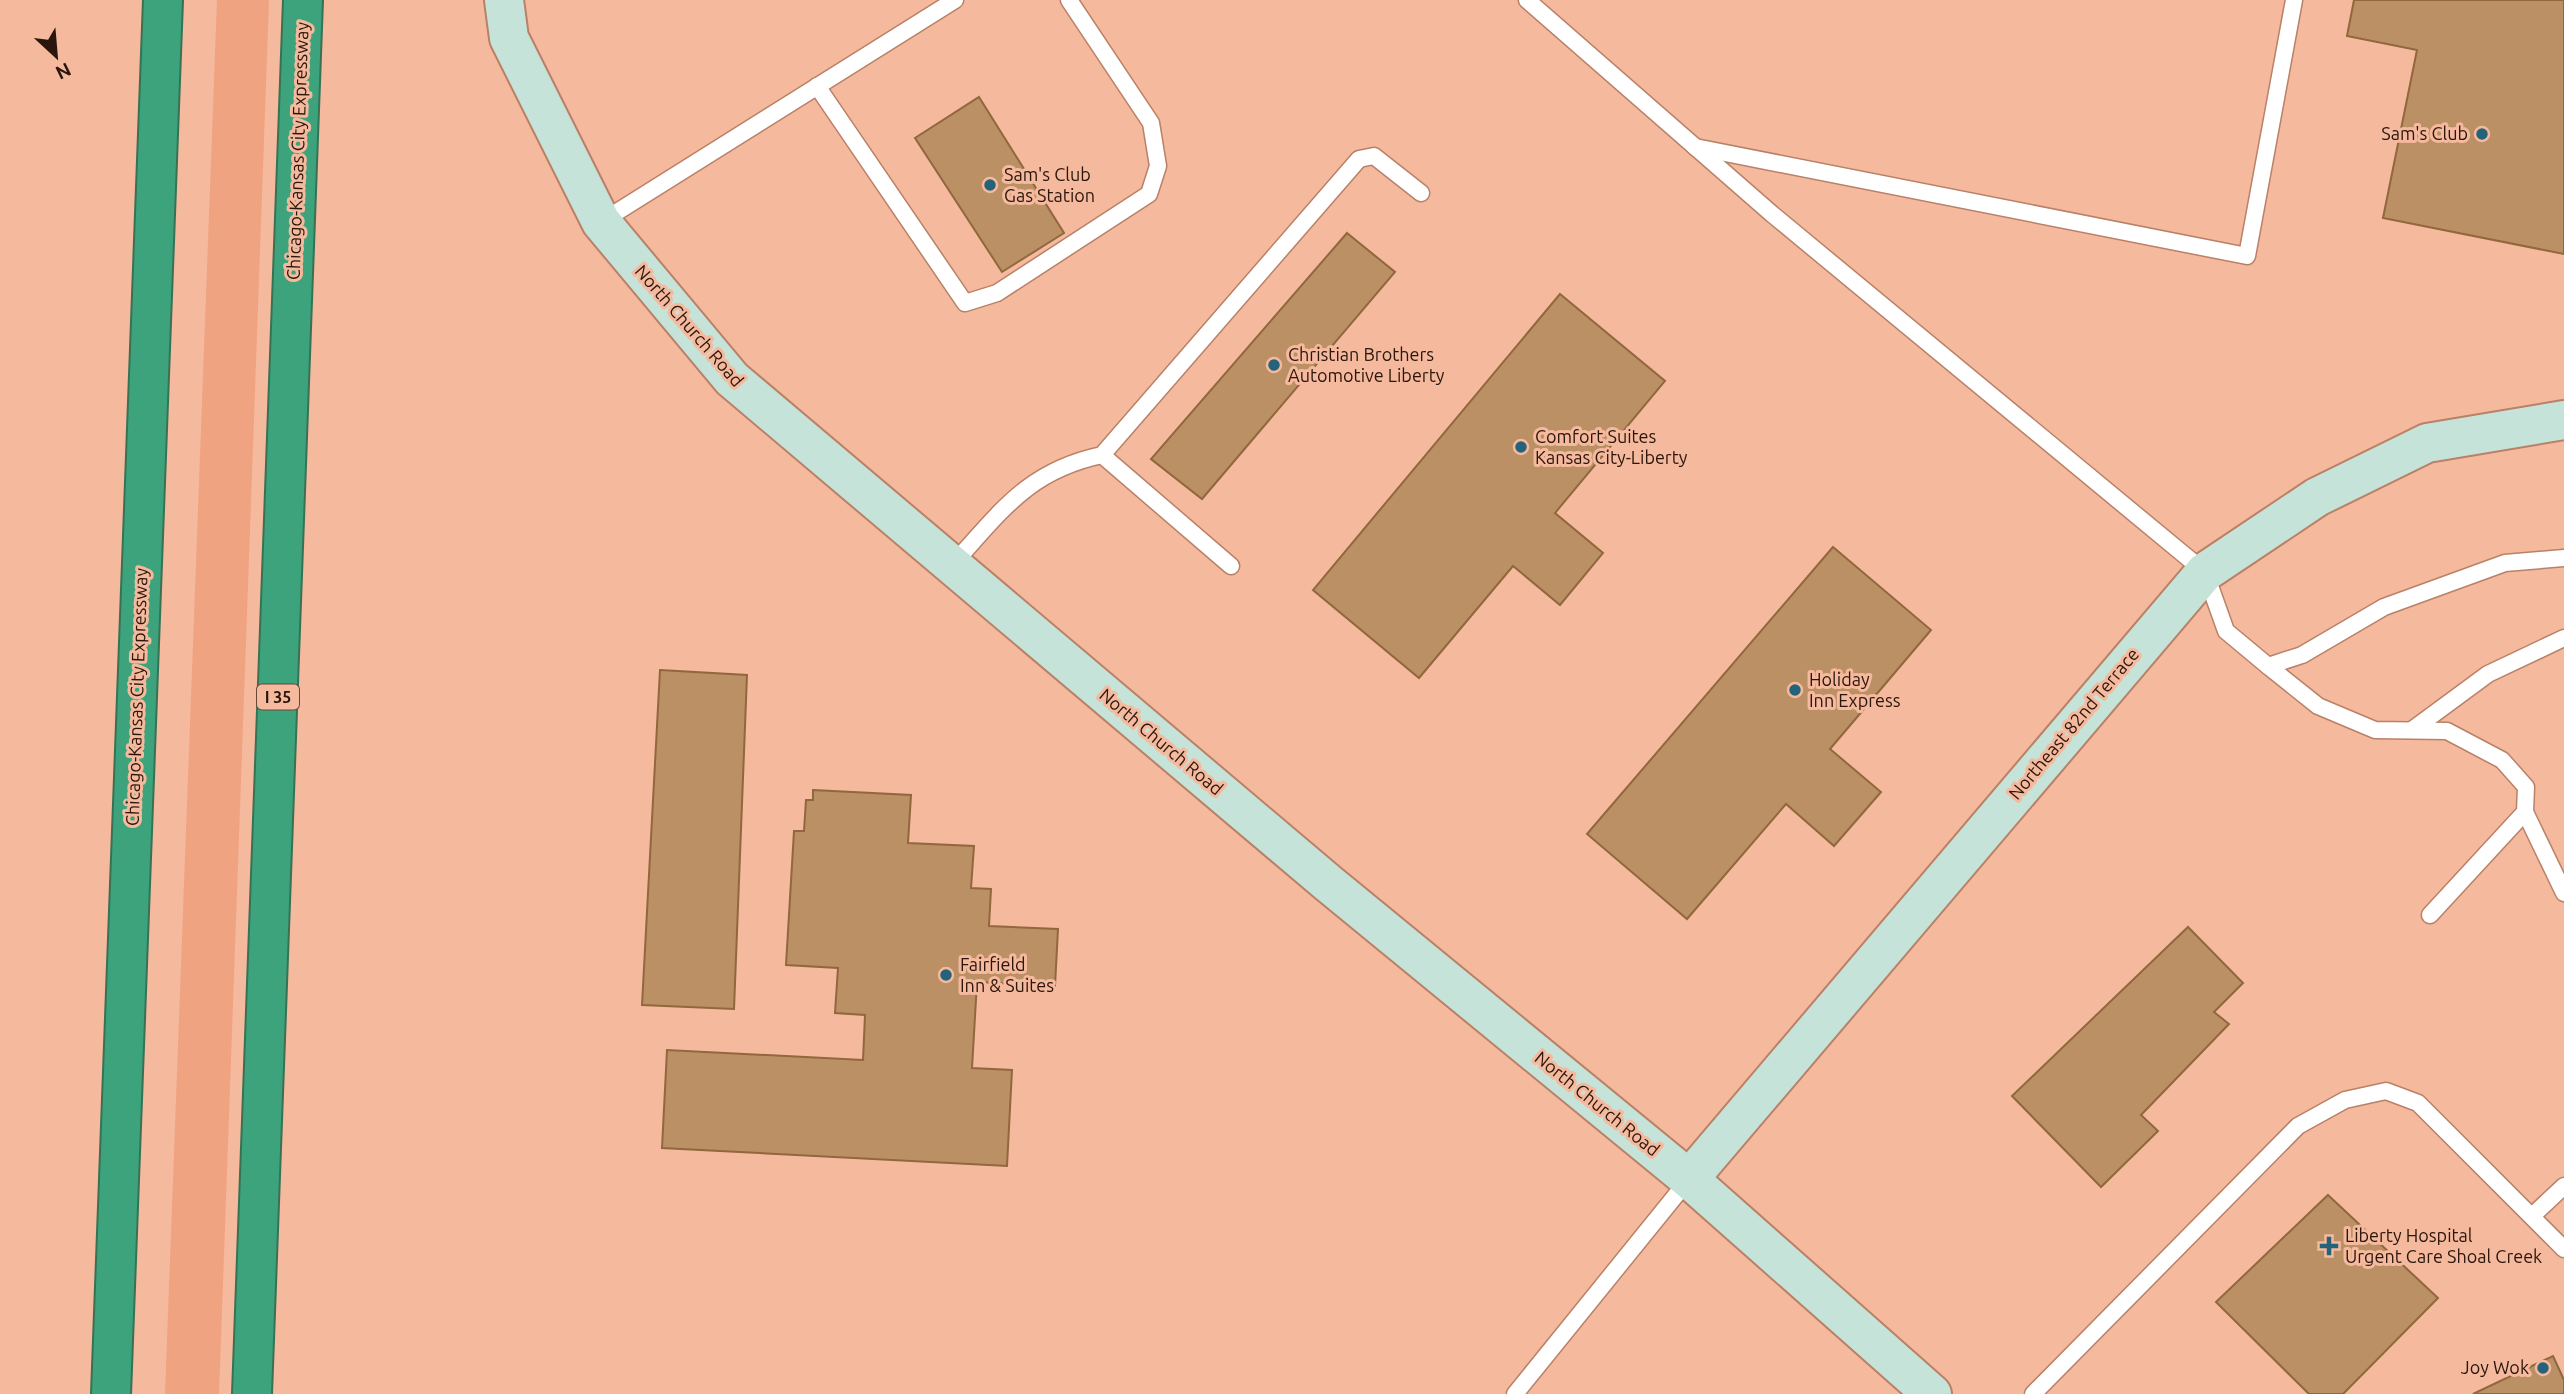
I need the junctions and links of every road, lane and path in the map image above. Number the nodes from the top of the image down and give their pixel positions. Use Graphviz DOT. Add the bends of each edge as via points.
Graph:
graph roads {
  1 [pos="163,0"];
  2 [pos="303,0"];
  3 [pos="504,0"];
  4 [pos="955,0"];
  5 [pos="1069,0"];
  6 [pos="1527,0"];
  7 [pos="2294,0"];
  8 [pos="817,86"];
  9 [pos="1695,147"];
  10 [pos="1421,193"];
  11 [pos="601,222"];
  12 [pos="2564,420"];
  13 [pos="1102,455"];
  14 [pos="2564,558"];
  15 [pos="951,565"];
  16 [pos="1231,565"];
  17 [pos="2205,572"];
  18 [pos="2564,638"];
  19 [pos="2268,666"];
  20 [pos="2412,730"];
  21 [pos="2525,812"];
  22 [pos="2564,894"];
  23 [pos="2430,915"];
  24 [pos="1689,1179"];
  25 [pos="2564,1186"];
  26 [pos="2532,1216"];
  27 [pos="2564,1249"];
  28 [pos="111,1394"];
  29 [pos="252,1394"];
  30 [pos="1515,1394"];
  31 [pos="1932,1394"];
  32 [pos="2033,1394"];
  1 -- 28 [label="highway, Chicago-Kansas City Expressway"];
  2 -- 29 [label="highway, Chicago-Kansas City Expressway / I 35"];
  3 -- 11 [label="main road, North Church Road" via="509,38"];
  4 -- 8 [label="lane"];
  5 -- 8 [label="lane" via="1151,123 1158,166 1149,194 997,293 965,303"];
  6 -- 9 [label="lane"];
  7 -- 9 [label="lane" via="2248,256"];
  8 -- 11 [label="lane"];
  9 -- 17 [label="lane"];
  10 -- 13 [label="lane" via="1374,156 1359,159"];
  11 -- 15 [label="main road, North Church Road" via="732,379"];
  12 -- 17 [label="main road, Northeast 82nd Terrace" via="2427,443 2317,497"];
  13 -- 15 [label="lane" via="1069,462 1042,475"];
  13 -- 16 [label="lane"];
  14 -- 19 [label="lane" via="2505,563 2396,602 2302,655"];
  15 -- 24 [label="main road, North Church Road"];
  17 -- 19 [label="lane" via="2226,631"];
  17 -- 24 [label="main road, Northeast 82nd Terrace"];
  18 -- 20 [label="lane" via="2488,674"];
  19 -- 20 [label="lane" via="2318,706 2375,730"];
  20 -- 21 [label="lane" via="2447,731 2502,760 2526,787"];
  21 -- 22 [label="lane"];
  21 -- 23 [label="lane"];
  24 -- 30 [label="lane"];
  24 -- 31 [label="main road, North Church Road"];
  25 -- 26 [label="lane"];
  26 -- 27 [label="lane"];
  26 -- 32 [label="lane" via="2418,1103 2386,1091 2346,1100 2298,1126"];
}
